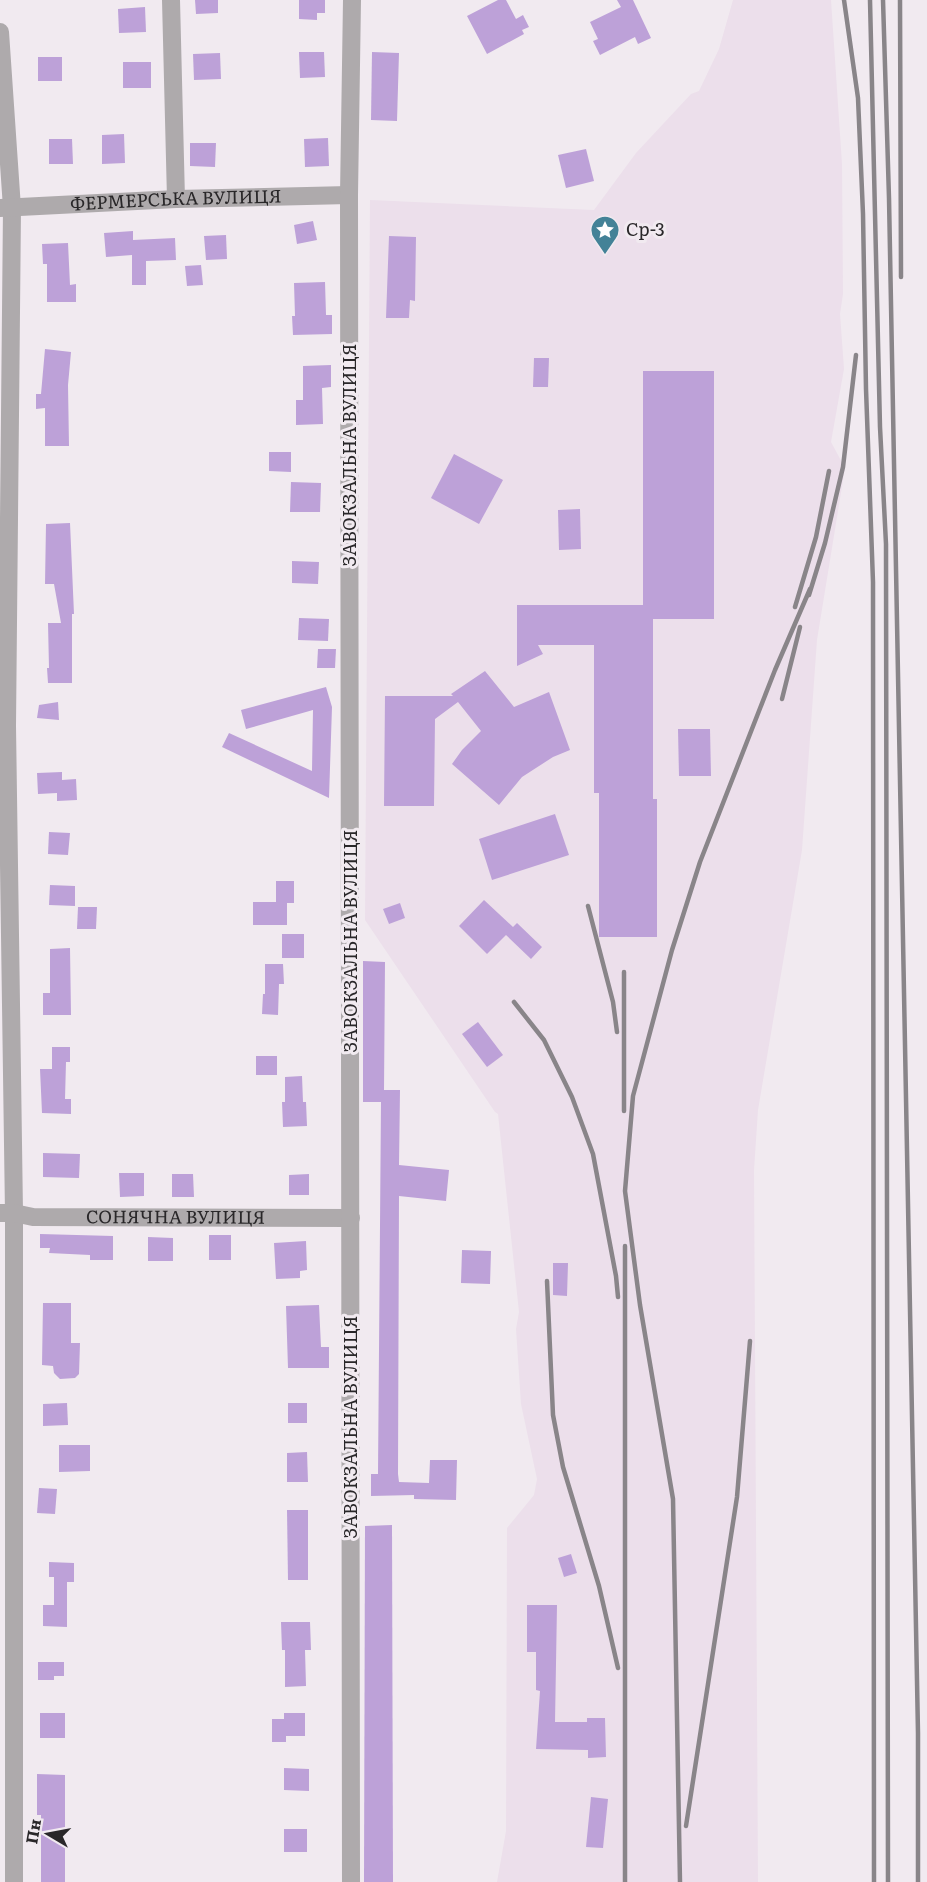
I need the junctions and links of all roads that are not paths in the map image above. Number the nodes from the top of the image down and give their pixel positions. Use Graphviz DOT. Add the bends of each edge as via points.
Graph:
graph roads {
  1 [pos="171,0"];
  2 [pos="352,0"];
  3 [pos="0,32"];
  4 [pos="349,195"];
  5 [pos="176,200"];
  6 [pos="6,208"];
  7 [pos="7,1213"];
  8 [pos="351,1218"];
  9 [pos="14,1882"];
  10 [pos="351,1882"];
  1 -- 5 [label="street"];
  2 -- 4 [label="street, ЗАВОКЗАЛЬНА ВУЛИЦЯ"];
  3 -- 6 [label="street"];
  4 -- 5 [label="street, ФЕРМЕРСЬКА ВУЛИЦЯ"];
  4 -- 8 [label="street, ЗАВОКЗАЛЬНА ВУЛИЦЯ"];
  5 -- 6 [label="street, ФЕРМЕРСЬКА ВУЛИЦЯ"];
  6 -- 7 [label="street"];
  7 -- 8 [label="street, СОНЯЧНА ВУЛИЦЯ" via="33,1217"];
  7 -- 9 [label="street"];
  8 -- 10 [label="street, ЗАВОКЗАЛЬНА ВУЛИЦЯ"];
}
